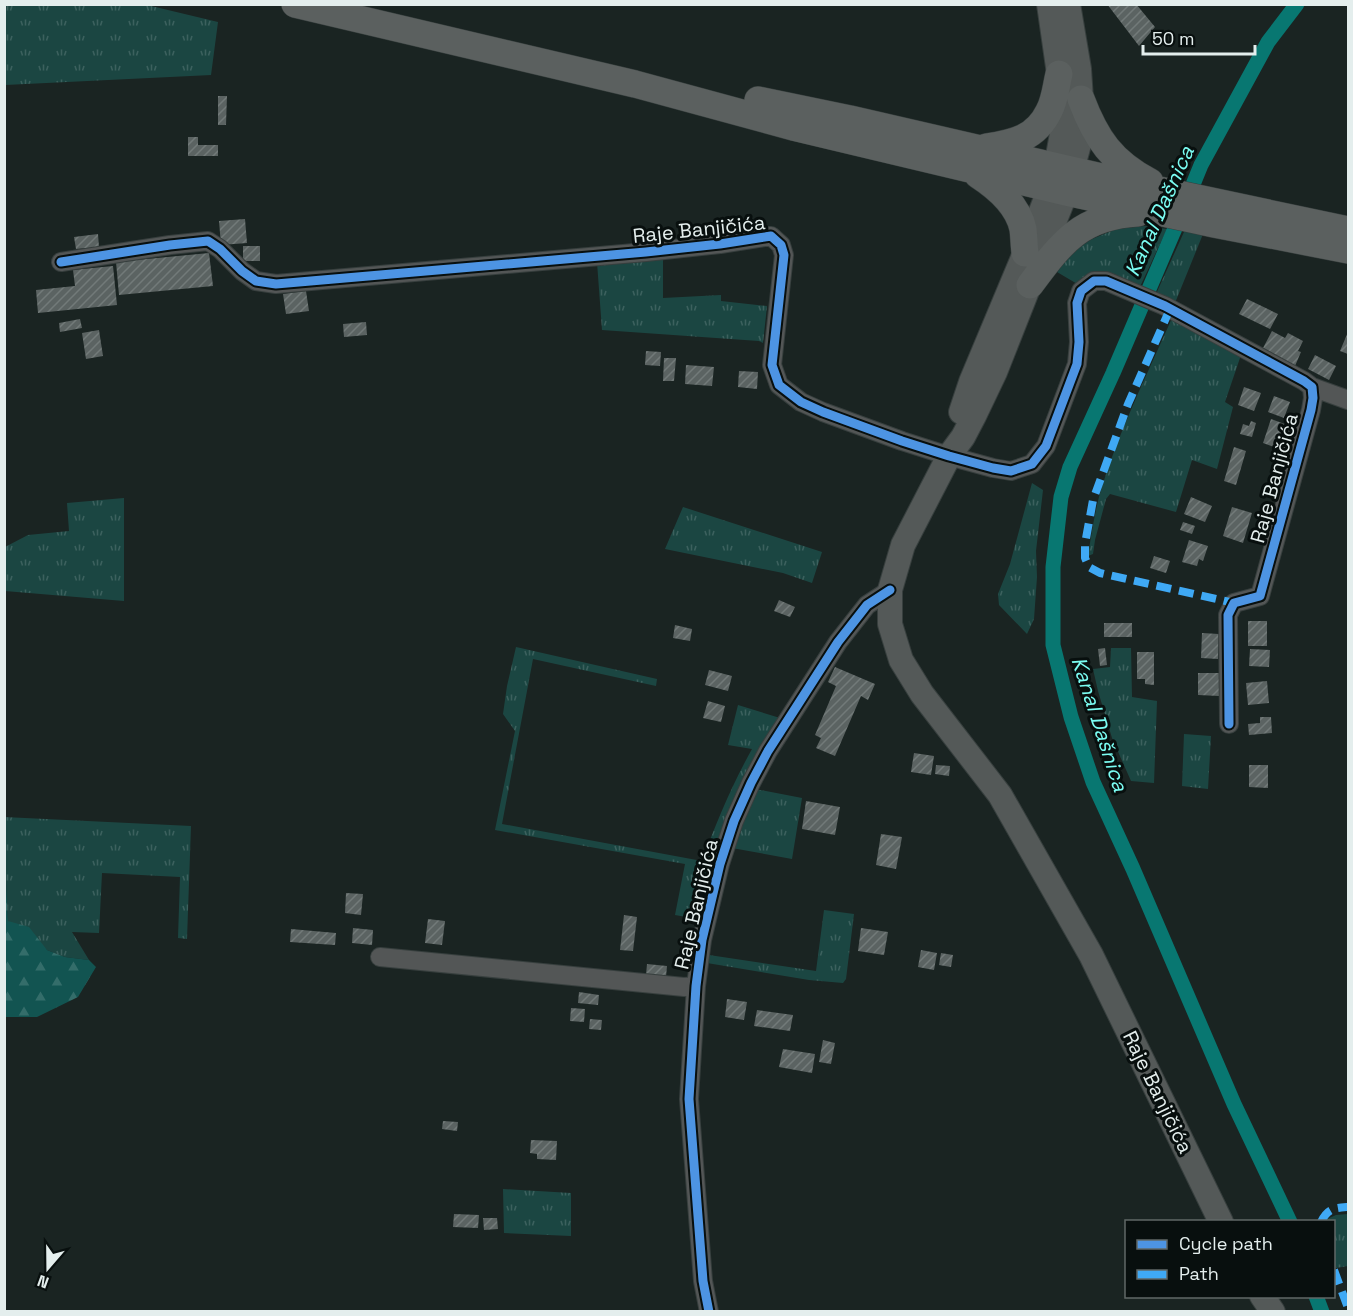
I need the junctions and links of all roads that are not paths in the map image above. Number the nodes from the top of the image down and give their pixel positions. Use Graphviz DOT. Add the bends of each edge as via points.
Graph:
graph roads {
  1 [pos="295,4"];
  2 [pos="1049,4"];
  3 [pos="1068,4"];
  4 [pos="1059,74"];
  5 [pos="1081,99"];
  6 [pos="974,158"];
  7 [pos="1061,179"];
  8 [pos="1168,203"];
  9 [pos="1217,214"];
  10 [pos="1348,230"];
  11 [pos="1348,250"];
  12 [pos="1025,253"];
  13 [pos="61,262"];
  14 [pos="1030,285"];
  15 [pos="1312,387"];
  16 [pos="1348,400"];
  17 [pos="949,456"];
  18 [pos="890,590"];
  19 [pos="1229,724"];
  20 [pos="380,957"];
  21 [pos="696,986"];
  22 [pos="1221,1220"];
  23 [pos="1263,1298"];
  24 [pos="709,1311"];
  25 [pos="1273,1311"];
  1 -- 6 [label="main road" via="635,84 793,127"];
  2 -- 4 [label="main road"];
  3 -- 5 [label="main road"];
  4 -- 6 [label="main road" via="1050,109 1032,134"];
  4 -- 7 [label="main road"];
  5 -- 7 [label="main road" via="1079,144"];
  5 -- 8 [label="main road" via="1107,150"];
  6 -- 7 [label="main road"];
  6 -- 12 [label="main road" via="1019,216"];
  7 -- 8 [label="main road"];
  7 -- 12 [label="main road"];
  7 -- 14 [label="main road"];
  8 -- 9 [label="main road"];
  8 -- 14 [label="main road" via="1094,222 1054,252"];
  9 -- 10 [label="main road"];
  9 -- 11 [label="main road"];
  12 -- 17 [label="main road" via="971,382"];
  13 -- 17 [label="street, Raje Banjičića" via="207,241 256,281 276,284 635,253 771,236 781,245 784,255 772,365 779,386 824,412"];
  14 -- 17 [label="main road" via="995,372"];
  15 -- 16 [label="street"];
  15 -- 17 [label="street, Raje Banjičića" via="1165,306 1106,281 1094,281 1081,291 1077,303 1077,364 1046,446 1032,464 1011,471"];
  15 -- 19 [label="street, Raje Banjičića" via="1311,410 1260,596 1234,603 1228,615"];
  17 -- 18 [label="main road, Raje Banjičića" via="903,545"];
  18 -- 21 [label="street, Raje Banjičića" via="867,605 838,642 751,783 720,864"];
  18 -- 22 [label="main road, Raje Banjičića" via="890,624 901,660 922,694 1000,795 1091,955"];
  20 -- 21 [label="street, Raje Banjičića"];
  21 -- 24 [label="street, Raje Banjičića" via="689,1099 703,1281"];
  23 -- 25 [label="main road"];
}
